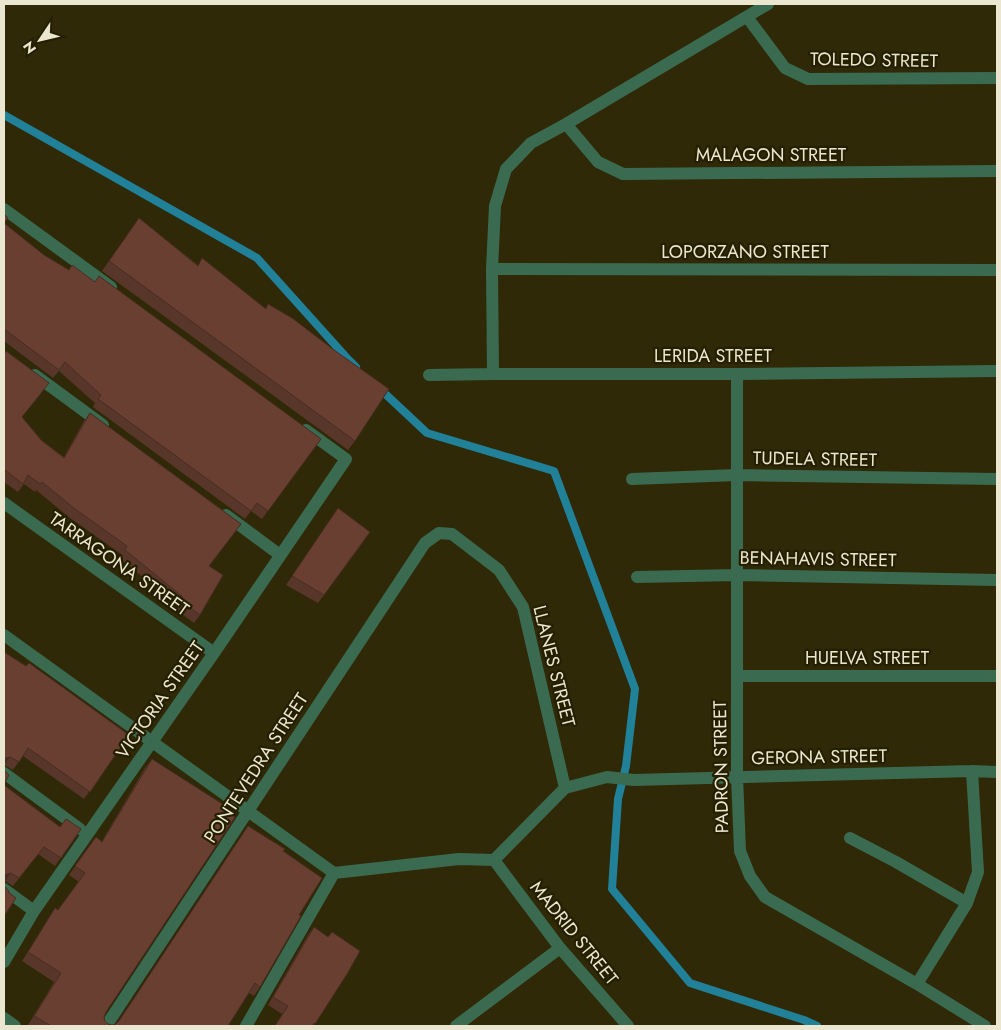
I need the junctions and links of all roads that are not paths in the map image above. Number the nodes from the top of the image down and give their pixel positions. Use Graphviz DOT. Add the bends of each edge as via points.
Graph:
graph roads {
  1 [pos="768,4"];
  2 [pos="746,17"];
  3 [pos="997,78"];
  4 [pos="566,124"];
  5 [pos="997,171"];
  6 [pos="4,209"];
  7 [pos="492,269"];
  8 [pos="997,270"];
  9 [pos="125,297"];
  10 [pos="28,369"];
  11 [pos="997,371"];
  12 [pos="493,374"];
  13 [pos="737,374"];
  14 [pos="429,375"];
  15 [pos="298,424"];
  16 [pos="114,433"];
  17 [pos="736,475"];
  18 [pos="632,479"];
  19 [pos="997,479"];
  20 [pos="4,503"];
  21 [pos="217,509"];
  22 [pos="439,533"];
  23 [pos="280,555"];
  24 [pos="738,575"];
  25 [pos="637,577"];
  26 [pos="997,580"];
  27 [pos="4,636"];
  28 [pos="214,653"];
  29 [pos="737,676"];
  30 [pos="997,676"];
  31 [pos="152,742"];
  32 [pos="972,771"];
  33 [pos="997,772"];
  34 [pos="4,773"];
  35 [pos="737,776"];
  36 [pos="565,788"];
  37 [pos="248,811"];
  38 [pos="88,835"];
  39 [pos="850,838"];
  40 [pos="494,860"];
  41 [pos="334,873"];
  42 [pos="4,889"];
  43 [pos="967,903"];
  44 [pos="34,911"];
  45 [pos="560,948"];
  46 [pos="4,962"];
  47 [pos="917,984"];
  48 [pos="4,1018"];
  49 [pos="15,1026"];
  50 [pos="106,1026"];
  51 [pos="246,1026"];
  52 [pos="456,1026"];
  53 [pos="628,1026"];
  54 [pos="985,1026"];
  1 -- 2 [label="street"];
  2 -- 3 [label="street, TOLEDO STREET" via="785,68 808,79"];
  2 -- 4 [label="street"];
  4 -- 5 [label="street, MALAGON STREET" via="598,162 623,174"];
  4 -- 7 [label="street" via="531,143 506,169 495,206"];
  6 -- 9 [label="street"];
  7 -- 8 [label="street, LOPORZANO STREET"];
  7 -- 12 [label="street"];
  10 -- 16 [label="street"];
  11 -- 13 [label="street, LERIDA STREET"];
  12 -- 13 [label="street, LERIDA STREET"];
  12 -- 14 [label="street, LERIDA STREET"];
  13 -- 17 [label="street, PADRON STREET"];
  15 -- 23 [label="street, VICTORIA STREET" via="346,459"];
  17 -- 18 [label="street, TUDELA STREET"];
  17 -- 19 [label="street, TUDELA STREET"];
  17 -- 24 [label="street, PADRON STREET"];
  20 -- 28 [label="street, TARRAGONA STREET"];
  21 -- 23 [label="street"];
  22 -- 36 [label="street, LLANES STREET" via="452,534 499,570 523,607"];
  22 -- 37 [label="street, PONTEVEDRA STREET" via="425,543"];
  23 -- 28 [label="street, VICTORIA STREET"];
  24 -- 25 [label="street, BENAHAVIS STREET"];
  24 -- 26 [label="street, BENAHAVIS STREET"];
  24 -- 29 [label="street, PADRON STREET"];
  27 -- 31 [label="street"];
  28 -- 31 [label="street, VICTORIA STREET"];
  29 -- 30 [label="street, HUELVA STREET"];
  29 -- 35 [label="street, PADRON STREET"];
  31 -- 37 [label="street"];
  31 -- 38 [label="street, VICTORIA STREET"];
  32 -- 33 [label="street, GERONA STREET"];
  32 -- 35 [label="street, GERONA STREET"];
  32 -- 43 [label="street" via="978,872"];
  34 -- 38 [label="street"];
  35 -- 36 [label="street, GERONA STREET" via="634,780 607,777"];
  35 -- 47 [label="street, PADRON STREET" via="740,851 750,876 765,897"];
  36 -- 40 [label="street"];
  37 -- 41 [label="street"];
  37 -- 50 [label="street, PONTEVEDRA STREET"];
  38 -- 44 [label="street, VICTORIA STREET"];
  39 -- 43 [label="street"];
  40 -- 41 [label="street" via="458,859"];
  40 -- 45 [label="street, MADRID STREET"];
  41 -- 51 [label="street"];
  42 -- 44 [label="street"];
  43 -- 47 [label="street"];
  44 -- 46 [label="street, VICTORIA STREET"];
  45 -- 52 [label="street"];
  45 -- 53 [label="street, MADRID STREET"];
  47 -- 54 [label="street, PADRON STREET"];
  48 -- 49 [label="street"];
}
